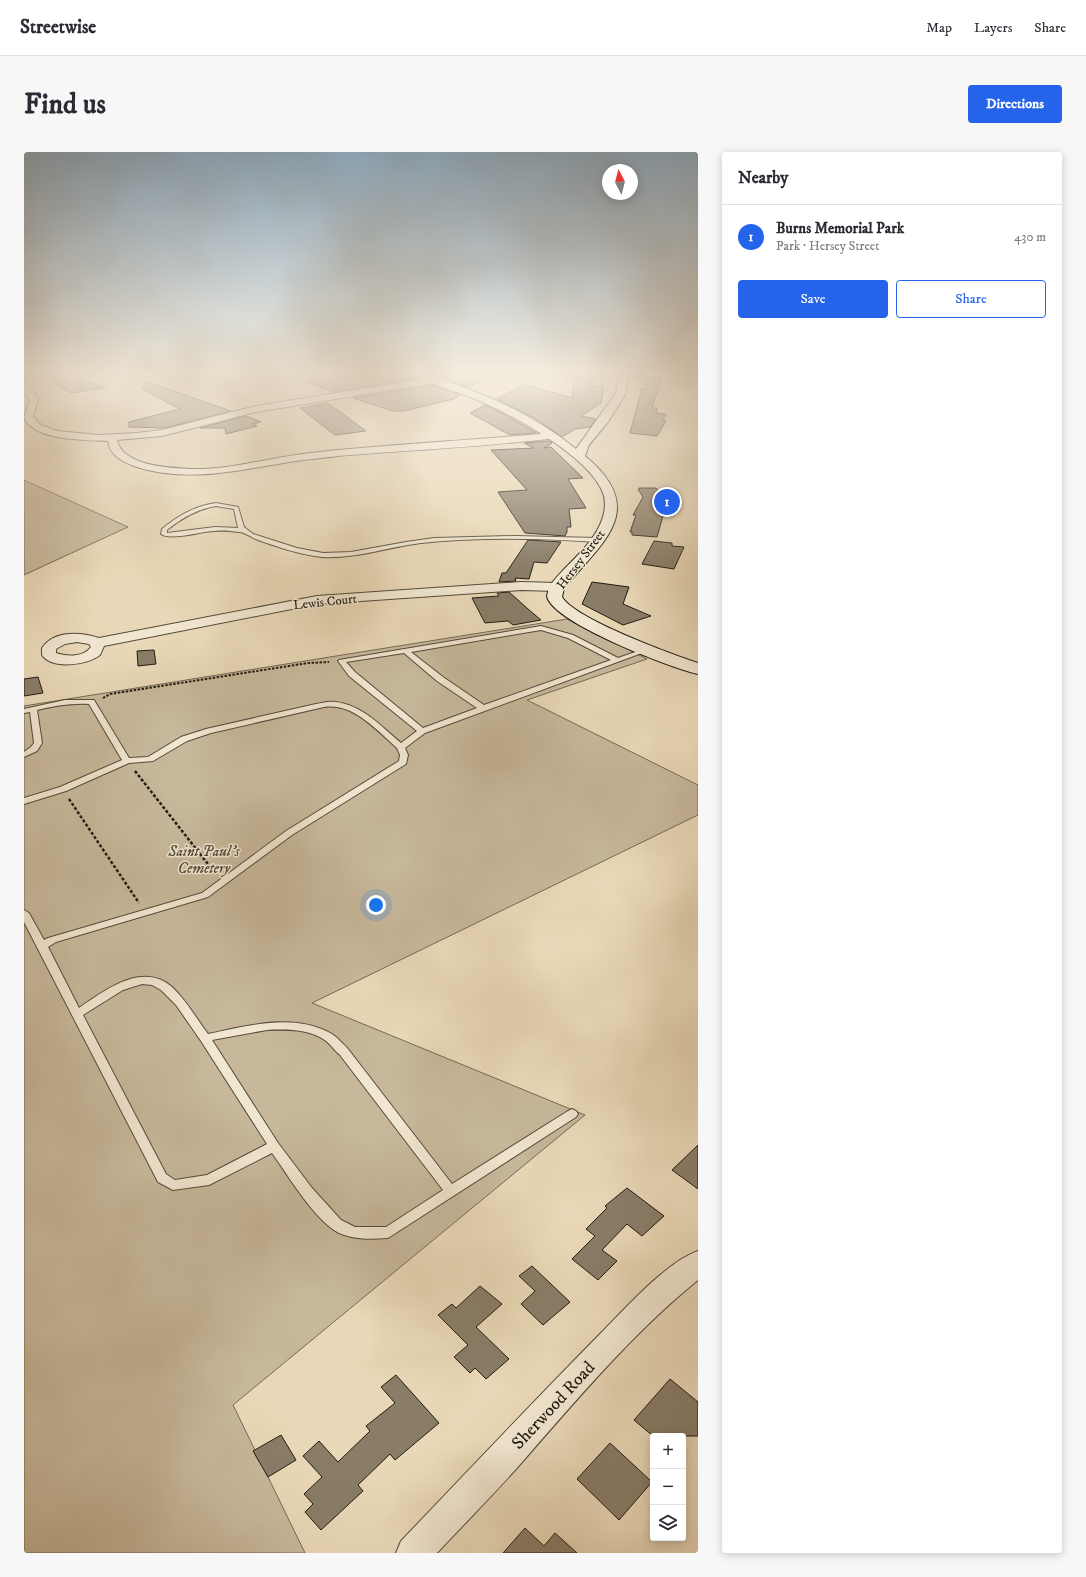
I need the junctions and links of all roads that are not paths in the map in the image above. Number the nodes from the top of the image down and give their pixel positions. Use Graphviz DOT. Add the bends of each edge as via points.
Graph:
graph roads {
  1 [pos="112,438"];
  2 [pos="590,438"];
  3 [pos="554,439"];
  4 [pos="582,450"];
  5 [pos="242,530"];
  6 [pos="597,540"];
  7 [pos="557,587"];
  8 [pos="97,643"];
  9 [pos="647,650"];
  10 [pos="405,651"];
  11 [pos="616,660"];
  12 [pos="698,669"];
  13 [pos="483,708"];
  14 [pos="33,709"];
  15 [pos="24,711"];
  16 [pos="422,731"];
  17 [pos="401,747"];
  18 [pos="24,755"];
  19 [pos="127,761"];
  20 [pos="24,801"];
  21 [pos="24,913"];
  22 [pos="42,946"];
  23 [pos="77,1014"];
  24 [pos="205,1038"];
  25 [pos="572,1114"];
  26 [pos="274,1146"];
  27 [pos="451,1192"];
  28 [pos="698,1263"];
  29 [pos="413,1553"];
  1 -- 3 [label="street" via="116,453 138,465 203,472 312,456"];
  2 -- 4 [label="street"];
  3 -- 4 [label="street, Hersey Street"];
  4 -- 6 [label="street, Hersey Street" via="611,497 612,508"];
  5 -- 5 [label="lane" via="215,529 164,534 164,530 192,510 216,505 236,508"];
  5 -- 6 [label="lane" via="286,547 327,555 350,554 398,543 434,540 524,536"];
  6 -- 7 [label="street, Hersey Street"];
  7 -- 8 [label="street, Lewis Court" via="481,588 317,600"];
  7 -- 9 [label="street, Hersey Street" via="555,600 562,608"];
  9 -- 11 [label="lane"];
  9 -- 12 [label="street, Hersey Street"];
  10 -- 11 [label="lane" via="541,628 571,636"];
  10 -- 13 [label="lane"];
  10 -- 16 [label="lane" via="341,661 352,674"];
  11 -- 13 [label="lane"];
  13 -- 16 [label="lane"];
  14 -- 15 [label="lane"];
  14 -- 18 [label="lane" via="38,743 34,750"];
  14 -- 19 [label="lane" via="66,702 92,702"];
  16 -- 17 [label="lane"];
  17 -- 19 [label="lane" via="358,713 333,704 209,732 184,739 150,758"];
  17 -- 22 [label="lane" via="403,762 289,833 205,895 52,940"];
  19 -- 20 [label="lane" via="63,789"];
  21 -- 22 [label="lane"];
  22 -- 23 [label="lane"];
  23 -- 24 [label="lane" via="125,984 139,979 153,981 166,987"];
  23 -- 26 [label="lane" via="162,1178 173,1186 209,1180"];
  24 -- 26 [label="lane"];
  24 -- 27 [label="lane" via="284,1025 309,1029 329,1038 344,1052"];
  25 -- 27 [label="lane"];
  26 -- 27 [label="lane" via="322,1211 343,1229 364,1233 388,1232"];
  28 -- 29 [label="street, Sherwood Road" via="656,1297"];
}
